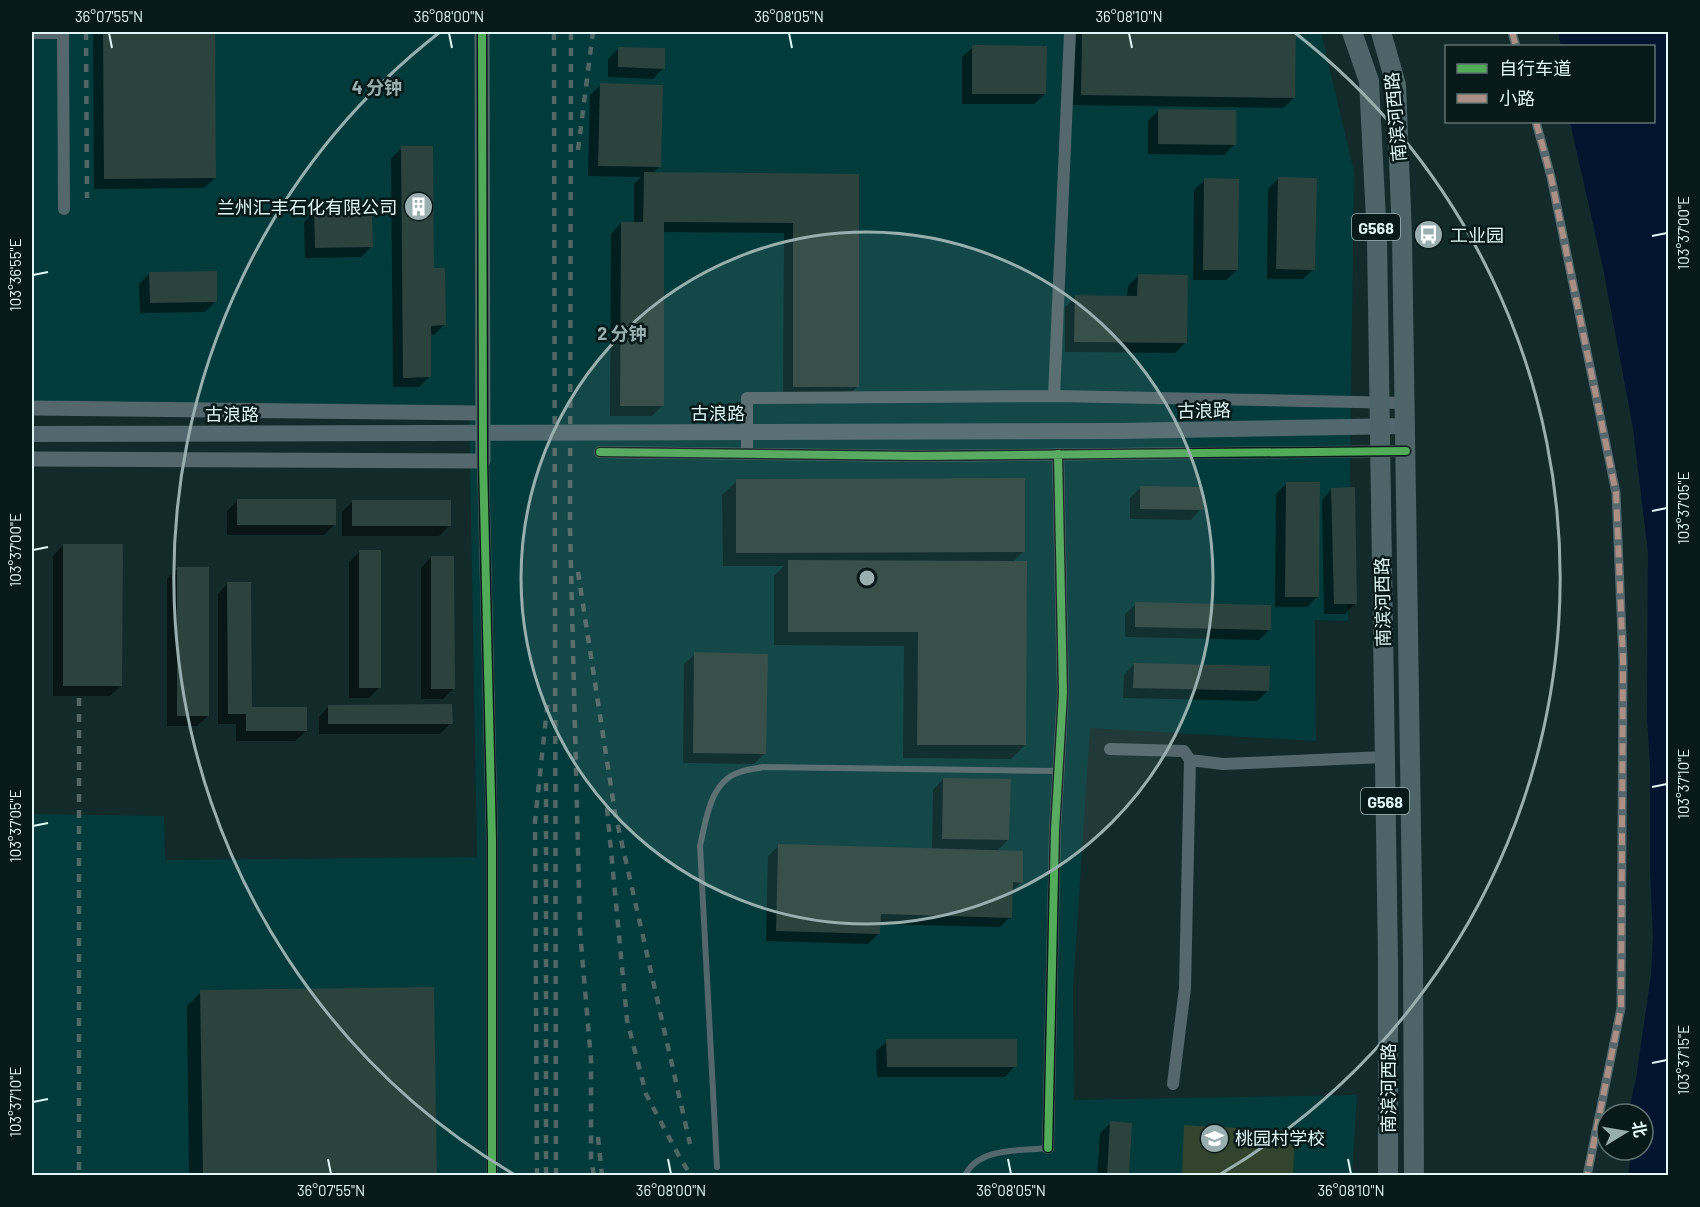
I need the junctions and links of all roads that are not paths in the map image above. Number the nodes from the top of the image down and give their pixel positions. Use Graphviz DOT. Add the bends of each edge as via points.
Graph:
graph roads {
  1 [pos="482,32"];
  2 [pos="1070,32"];
  3 [pos="1352,32"];
  4 [pos="1381,32"];
  5 [pos="32,33"];
  6 [pos="1536,123"];
  7 [pos="64,209"];
  8 [pos="1054,396"];
  9 [pos="1380,403"];
  10 [pos="1405,403"];
  11 [pos="32,408"];
  12 [pos="483,413"];
  13 [pos="1380,426"];
  14 [pos="1405,426"];
  15 [pos="32,434"];
  16 [pos="1406,451"];
  17 [pos="600,452"];
  18 [pos="1380,452"];
  19 [pos="747,454"];
  20 [pos="1059,454"];
  21 [pos="32,459"];
  22 [pos="483,461"];
  23 [pos="1110,749"];
  24 [pos="1385,757"];
  25 [pos="1190,759"];
  26 [pos="1059,771"];
  27 [pos="1173,1084"];
  28 [pos="1048,1148"];
  29 [pos="717,1167"];
  30 [pos="492,1176"];
  31 [pos="965,1176"];
  32 [pos="1388,1176"];
  33 [pos="1414,1176"];
  34 [pos="1587,1176"];
  1 -- 12 [label="street"];
  2 -- 8 [label="street"];
  3 -- 9 [label="highway, 南滨河西路 / G568" via="1369,81"];
  4 -- 10 [label="highway, 南滨河西路 / G568" via="1396,85"];
  5 -- 7 [label="street" via="63,33"];
  6 -- 34 [label="street" via="1616,492 1623,660 1620,1008"];
  8 -- 9 [label="street"];
  8 -- 19 [label="street" via="747,398"];
  9 -- 10 [label="street"];
  9 -- 13 [label="highway, 南滨河西路 / G568"];
  10 -- 14 [label="highway, 南滨河西路 / G568"];
  11 -- 12 [label="street, 古浪路"];
  12 -- 22 [label="street"];
  13 -- 14 [label="main road, 古浪路"];
  13 -- 15 [label="main road, 古浪路, bridge" via="1120,431"];
  13 -- 18 [label="highway, 南滨河西路 / G568"];
  14 -- 16 [label="highway, 南滨河西路 / G568"];
  16 -- 18 [label="street"];
  16 -- 33 [label="highway, 南滨河西路 / G568"];
  17 -- 19 [label="street"];
  18 -- 20 [label="street"];
  18 -- 24 [label="highway, 南滨河西路 / G568"];
  19 -- 20 [label="street"];
  20 -- 26 [label="street" via="1063,693"];
  21 -- 22 [label="street"];
  22 -- 30 [label="street" via="492,839"];
  23 -- 25 [label="street" via="1184,751"];
  24 -- 25 [label="street" via="1223,764"];
  24 -- 32 [label="highway, 南滨河西路 / G568"];
  25 -- 27 [label="street" via="1185,987"];
  26 -- 28 [label="street"];
  26 -- 29 [label="lane" via="763,767 738,772 718,787 700,846"];
  28 -- 31 [label="lane" via="987,1154"];
}
